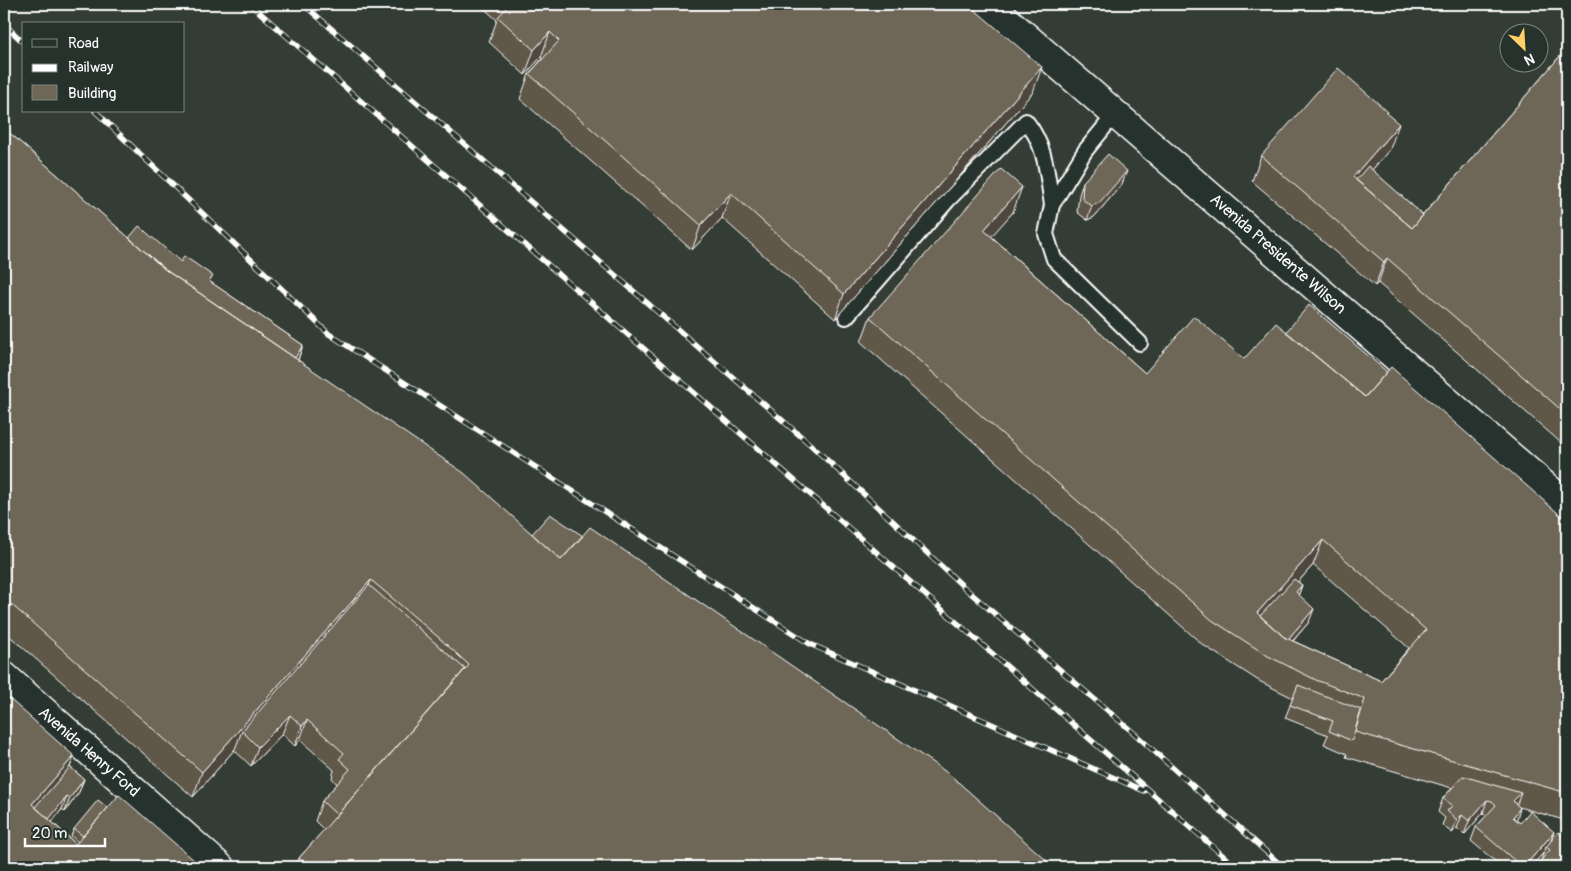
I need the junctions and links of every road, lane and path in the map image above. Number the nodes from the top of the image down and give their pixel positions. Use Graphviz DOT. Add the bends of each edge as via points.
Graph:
graph roads {
  1 [pos="988,4"];
  2 [pos="1115,114"];
  3 [pos="1052,205"];
  4 [pos="846,317"];
  5 [pos="1140,344"];
  6 [pos="1567,505"];
  7 [pos="4,676"];
  8 [pos="220,867"];
  1 -- 2 [label="main road, Avenida Presidente Wilson"];
  2 -- 3 [label="lane" via="1086,151"];
  2 -- 6 [label="main road, Avenida Presidente Wilson"];
  3 -- 4 [label="lane" via="1045,154 1026,121 955,193"];
  3 -- 5 [label="lane" via="1046,234 1054,258"];
  7 -- 8 [label="main road, Avenida Henry Ford"];
}
